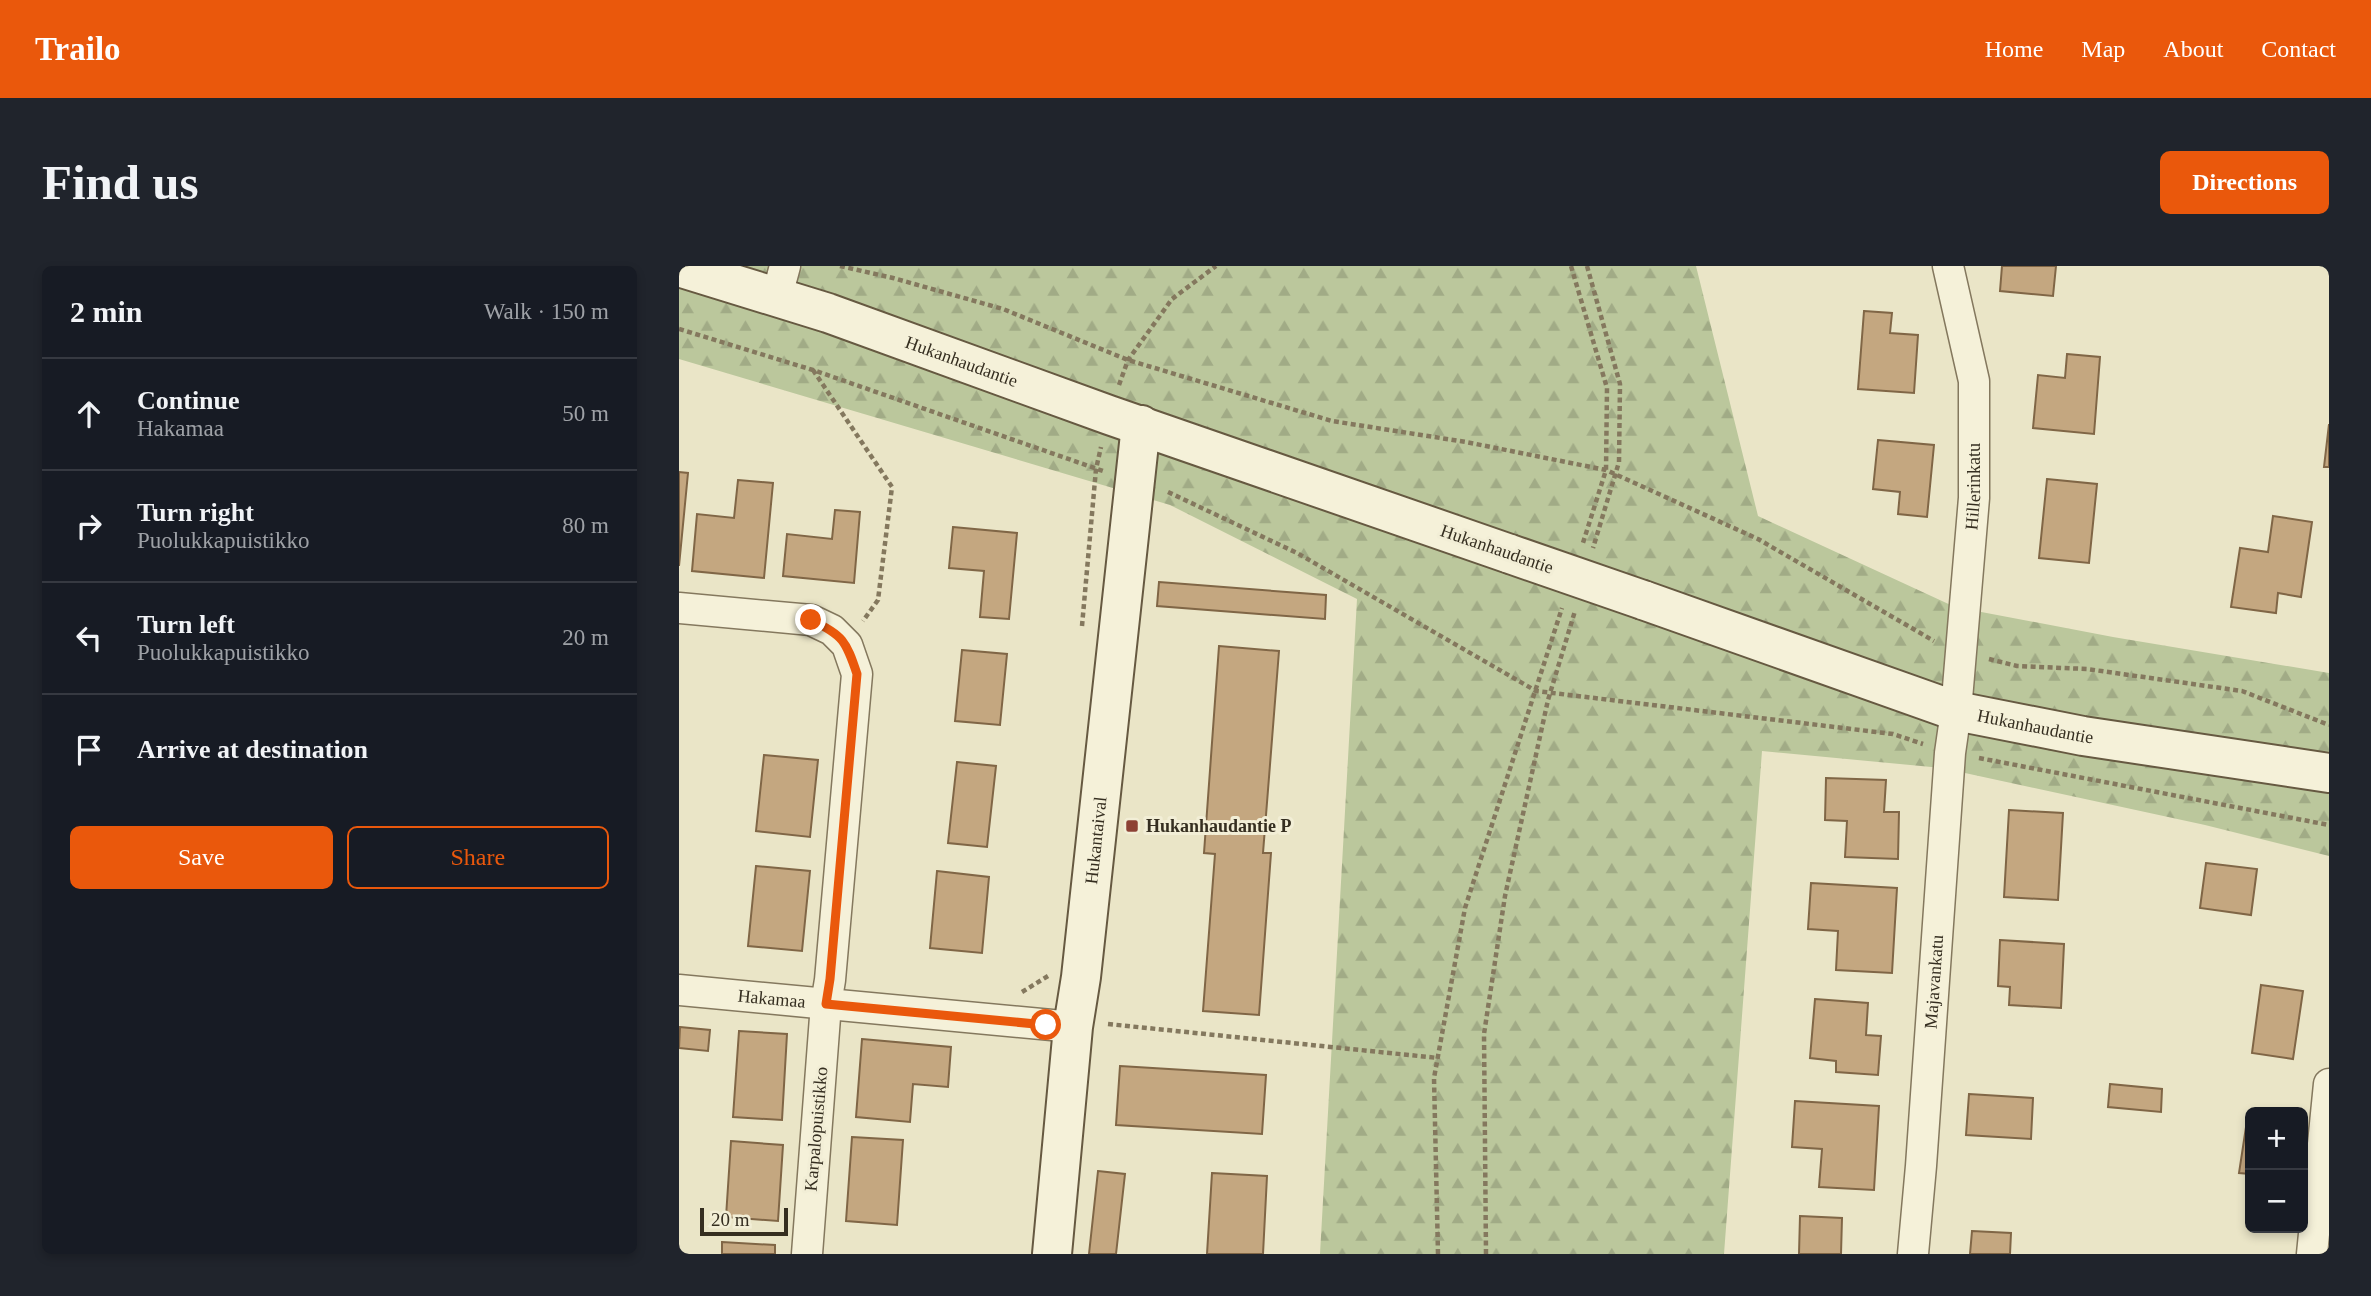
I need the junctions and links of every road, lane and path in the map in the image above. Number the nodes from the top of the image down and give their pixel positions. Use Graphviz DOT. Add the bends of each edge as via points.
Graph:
graph roads {
  1 [pos="840,266"];
  2 [pos="1216,266"];
  3 [pos="1571,266"];
  4 [pos="1587,266"];
  5 [pos="1948,266"];
  6 [pos="679,267"];
  7 [pos="781,281"];
  8 [pos="679,329"];
  9 [pos="1128,360"];
  10 [pos="813,370"];
  11 [pos="1125,420"];
  12 [pos="1606,470"];
  13 [pos="1134,481"];
  14 [pos="1581,548"];
  15 [pos="1593,551"];
  16 [pos="1565,600"];
  17 [pos="1577,603"];
  18 [pos="679,608"];
  19 [pos="847,645"];
  20 [pos="1537,691"];
  21 [pos="1550,692"];
  22 [pos="1957,711"];
  23 [pos="1950,753"];
  24 [pos="2329,773"];
  25 [pos="2329,825"];
  26 [pos="679,990"];
  27 [pos="826,1004"];
  28 [pos="1088,1026"];
  29 [pos="1438,1058"];
  30 [pos="2329,1084"];
  31 [pos="807,1254"];
  32 [pos="1052,1254"];
  33 [pos="1438,1254"];
  34 [pos="1486,1254"];
  35 [pos="1913,1254"];
  36 [pos="2312,1254"];
  1 -- 9 [label="path" via="1003,309"];
  2 -- 9 [label="path" via="1172,299"];
  3 -- 12 [label="path" via="1607,388"];
  4 -- 15 [label="path" via="1620,384 1619,462"];
  5 -- 22 [label="street, Hillerinkatu" via="1974,382 1974,498"];
  6 -- 7 [label="main road, Hukanhaudantie"];
  7 -- 11 [label="main road, Hukanhaudantie"];
  8 -- 10 [label="path"];
  9 -- 11 [label="path"];
  9 -- 12 [label="path" via="1332,421"];
  10 -- 13 [label="path"];
  10 -- 19 [label="path" via="892,486 878,600"];
  11 -- 13 [label="main road, Hukantaival"];
  11 -- 22 [label="main road, Hukanhaudantie, bridge"];
  12 -- 14 [label="path"];
  13 -- 20 [label="path" via="1171,493 1297,553"];
  13 -- 28 [label="main road, Hukantaival" via="1081,977"];
  16 -- 20 [label="path"];
  17 -- 21 [label="path"];
  18 -- 19 [label="street" via="811,620 832,630"];
  19 -- 27 [label="street, Karpalopuistikko" via="857,674"];
  20 -- 21 [label="path"];
  20 -- 29 [label="path" via="1465,908"];
  21 -- 23 [label="path" via="1893,734"];
  21 -- 34 [label="path" via="1505,896 1484,1034"];
  22 -- 23 [label="street, Majavankatu"];
  22 -- 24 [label="main road, Hukanhaudantie" via="2083,736"];
  23 -- 25 [label="path"];
  23 -- 35 [label="street, Majavankatu"];
  26 -- 27 [label="street, Hakamaa"];
  27 -- 28 [label="street, Hakamaa"];
  27 -- 31 [label="street, Karpalopuistikko"];
  28 -- 29 [label="path"];
  28 -- 32 [label="main road, Hukantaival"];
  29 -- 33 [label="path" via="1434,1078"];
  30 -- 36 [label="street"];
}
